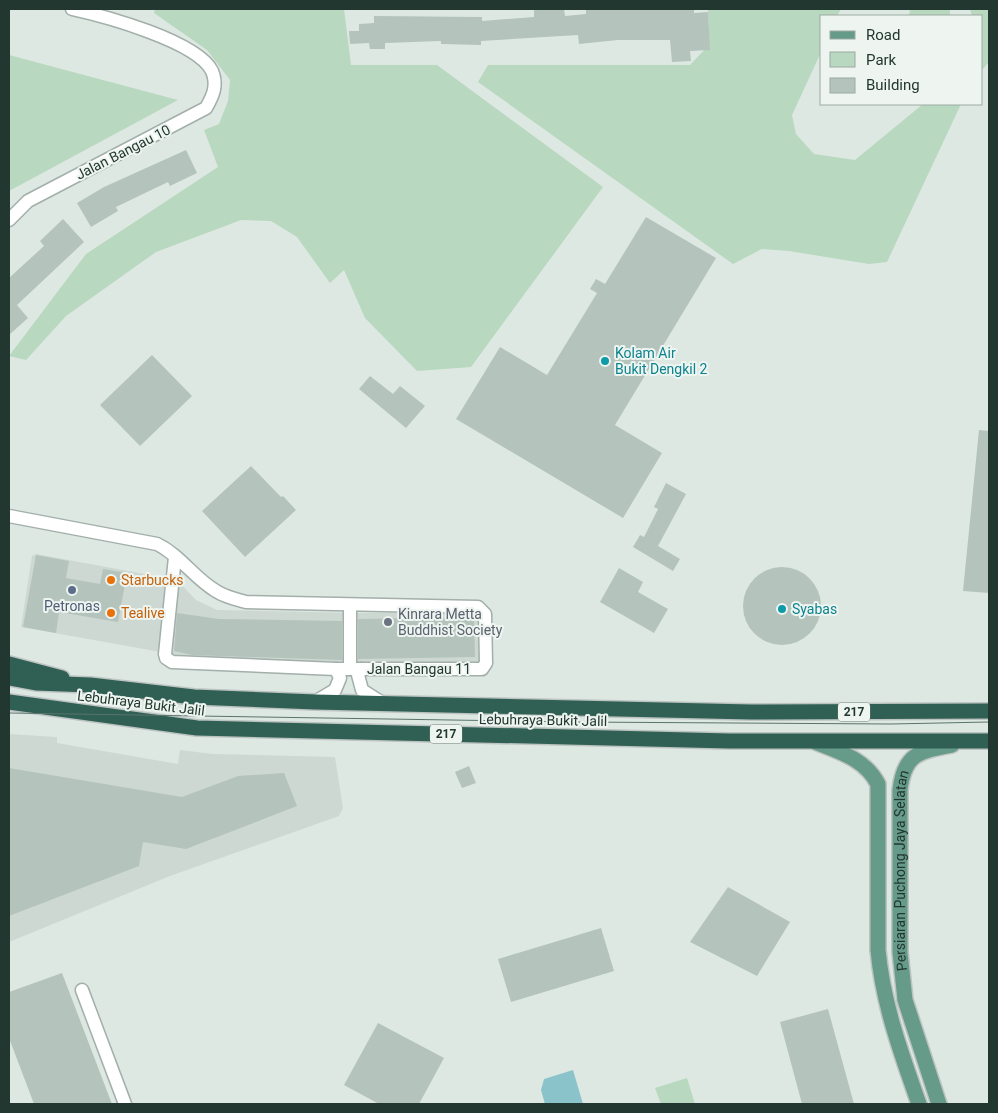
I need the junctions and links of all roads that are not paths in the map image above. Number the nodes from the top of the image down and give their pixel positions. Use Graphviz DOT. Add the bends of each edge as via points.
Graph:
graph roads {
  1 [pos="72,9"];
  2 [pos="9,220"];
  3 [pos="9,516"];
  4 [pos="175,557"];
  5 [pos="350,605"];
  6 [pos="9,664"];
  7 [pos="336,669"];
  8 [pos="355,669"];
  9 [pos="9,678"];
  10 [pos="90,685"];
  11 [pos="315,702"];
  12 [pos="13,703"];
  13 [pos="384,704"];
  14 [pos="989,711"];
  15 [pos="989,741"];
  16 [pos="815,742"];
  17 [pos="972,742"];
  18 [pos="879,861"];
  19 [pos="899,861"];
  20 [pos="82,990"];
  21 [pos="125,1104"];
  22 [pos="919,1104"];
  23 [pos="940,1104"];
  1 -- 2 [label="street, Jalan Bangau 10" via="148,30 182,47 212,71 214,94 206,108 28,200"];
  3 -- 4 [label="street" via="157,544"];
  4 -- 5 [label="street, Jalan Bangau 11" via="214,590 246,602"];
  4 -- 7 [label="street, Jalan Bangau 11" via="166,658 172,662"];
  5 -- 8 [label="street"];
  5 -- 8 [label="street, Jalan Bangau 11" via="478,607 485,614 486,663 482,670"];
  6 -- 10 [label="highway"];
  7 -- 8 [label="street, Jalan Bangau 11"];
  7 -- 11 [label="street" via="340,678 335,690"];
  8 -- 13 [label="street" via="362,690"];
  9 -- 10 [label="highway" via="36,683"];
  10 -- 11 [label="highway, Lebuhraya Bukit Jalil / 217" via="194,698"];
  11 -- 13 [label="highway, Lebuhraya Bukit Jalil / 217"];
  12 -- 16 [label="highway, Lebuhraya Bukit Jalil / 217" via="196,728"];
  13 -- 14 [label="highway, Lebuhraya Bukit Jalil / 217" via="751,712"];
  15 -- 17 [label="highway, Lebuhraya Bukit Jalil / 217"];
  16 -- 17 [label="highway, Lebuhraya Bukit Jalil / 217"];
  16 -- 18 [label="main road, Persiaran Puchong Jaya Selatan" via="859,761 872,772 878,784"];
  17 -- 19 [label="main road, Persiaran Puchong Jaya Selatan" via="927,749 914,755 904,767 900,790"];
  18 -- 19 [label="main road"];
  18 -- 22 [label="main road, Persiaran Puchong Jaya Selatan" via="880,975 886,1006"];
  19 -- 23 [label="main road, Persiaran Puchong Jaya Selatan" via="900,952 905,1000"];
  20 -- 21 [label="street"];
}
